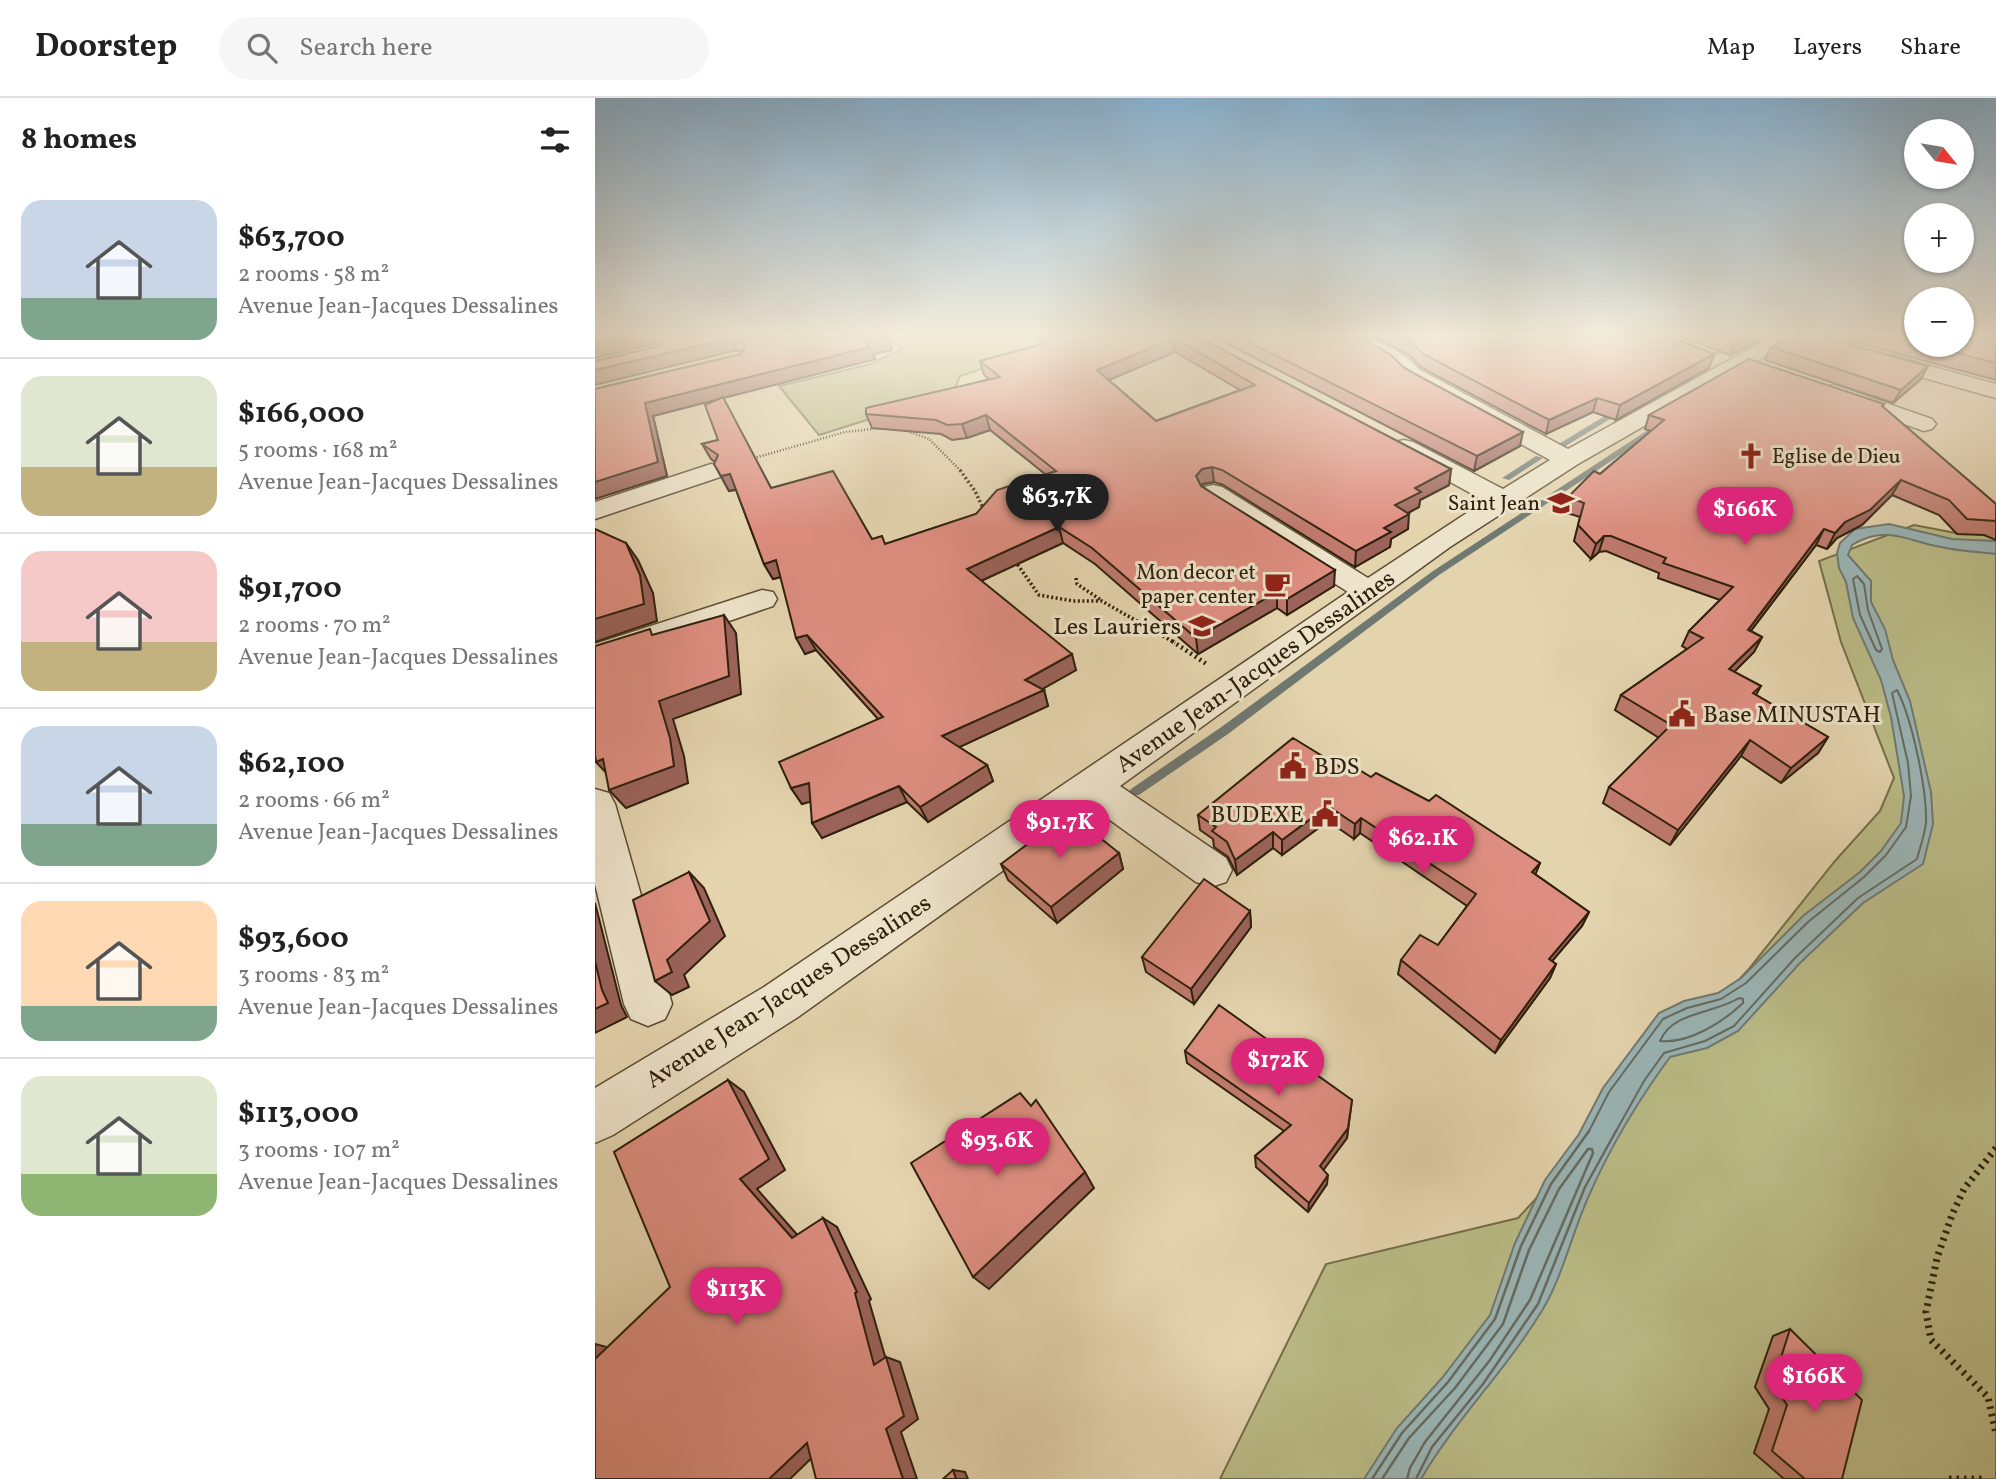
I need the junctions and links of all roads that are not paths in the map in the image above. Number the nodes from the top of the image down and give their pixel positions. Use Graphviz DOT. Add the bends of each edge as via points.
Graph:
graph roads {
  1 [pos="1457,400"];
  2 [pos="1659,400"];
  3 [pos="1857,400"];
  4 [pos="1924,424"];
  5 [pos="1378,433"];
  6 [pos="1569,459"];
  7 [pos="711,472"];
  8 [pos="1213,493"];
  9 [pos="1504,500"];
  10 [pos="595,511"];
  11 [pos="1368,592"];
  12 [pos="762,599"];
  13 [pos="595,656"];
  14 [pos="1091,786"];
  15 [pos="595,804"];
  16 [pos="1210,870"];
  17 [pos="647,1004"];
  18 [pos="595,1117"];
  1 -- 6 [label="street"];
  2 -- 6 [label="street, Avenue Jean-Jacques Dessalines"];
  3 -- 4 [label="street"];
  5 -- 9 [label="street"];
  6 -- 9 [label="street, Avenue Jean-Jacques Dessalines"];
  7 -- 10 [label="street"];
  8 -- 11 [label="street"];
  9 -- 11 [label="street, Avenue Jean-Jacques Dessalines"];
  11 -- 14 [label="street, Avenue Jean-Jacques Dessalines"];
  12 -- 13 [label="street"];
  14 -- 16 [label="street"];
  14 -- 18 [label="street, Avenue Jean-Jacques Dessalines" via="781,1002"];
  15 -- 17 [label="street"];
}
